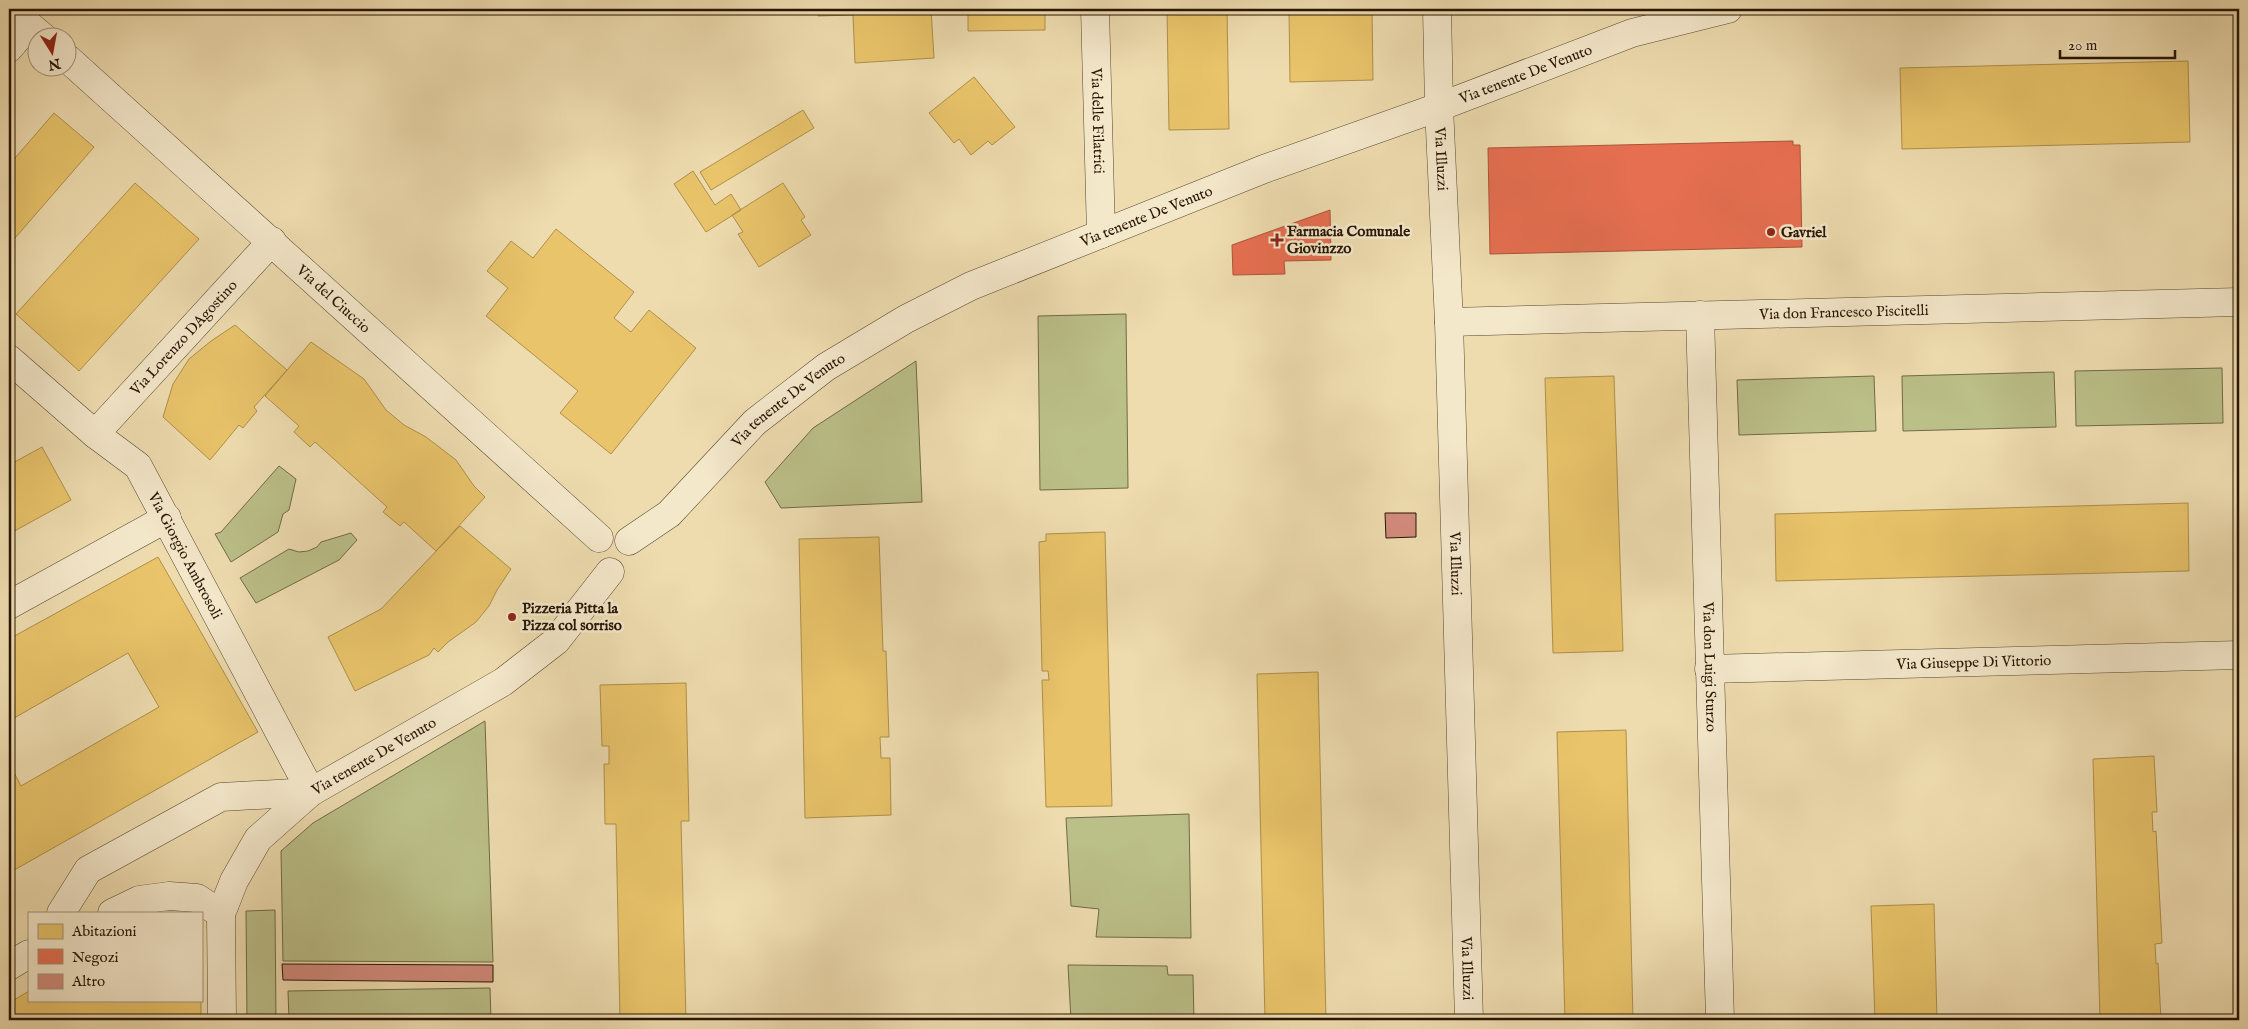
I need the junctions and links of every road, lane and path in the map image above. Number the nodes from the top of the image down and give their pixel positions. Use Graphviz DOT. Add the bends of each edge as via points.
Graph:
graph roads {
  1 [pos="1095,9"];
  2 [pos="1437,9"];
  3 [pos="1728,9"];
  4 [pos="28,24"];
  5 [pos="9,48"];
  6 [pos="78,68"];
  7 [pos="1439,107"];
  8 [pos="1101,234"];
  9 [pos="272,241"];
  10 [pos="2239,302"];
  11 [pos="1700,315"];
  12 [pos="1449,322"];
  13 [pos="9,359"];
  14 [pos="95,434"];
  15 [pos="167,518"];
  16 [pos="599,538"];
  17 [pos="629,541"];
  18 [pos="610,572"];
  19 [pos="9,605"];
  20 [pos="2239,655"];
  21 [pos="1709,669"];
  22 [pos="311,792"];
  23 [pos="62,912"];
  24 [pos="114,912"];
  25 [pos="220,914"];
  26 [pos="28,955"];
  27 [pos="9,966"];
  28 [pos="222,1020"];
  29 [pos="1468,1020"];
  30 [pos="1720,1020"];
  1 -- 8 [label="street, Via delle Filatrici"];
  2 -- 7 [label="street, Via Illuzzi"];
  3 -- 7 [label="street, Via tenente De Venuto" via="1632,33"];
  4 -- 5 [label="street"];
  6 -- 9 [label="street, Via del Ciuccio"];
  7 -- 8 [label="street, Via tenente De Venuto" via="1264,169"];
  7 -- 12 [label="street, Via Illuzzi"];
  8 -- 17 [label="street, Via tenente De Venuto" via="971,286 906,319 826,366 756,422 669,514"];
  9 -- 14 [label="street, Via Lorenzo DAgostino"];
  9 -- 16 [label="street, Via del Ciuccio"];
  10 -- 11 [label="street, Via don Francesco Piscitelli"];
  11 -- 12 [label="street, Via don Francesco Piscitelli"];
  11 -- 21 [label="street, Via don Luigi Sturzo"];
  12 -- 29 [label="street, Via Illuzzi"];
  13 -- 14 [label="street, Via Giorgio Ambrosoli"];
  14 -- 15 [label="street, Via Giorgio Ambrosoli" via="138,466"];
  15 -- 19 [label="street"];
  15 -- 22 [label="street, Via Giorgio Ambrosoli"];
  16 -- 17 [label="street" via="615,532"];
  16 -- 18 [label="street" via="593,555 598,567"];
  17 -- 18 [label="street" via="630,562 621,570"];
  18 -- 22 [label="street, Via tenente De Venuto" via="556,641 503,682"];
  20 -- 21 [label="street, Via Giuseppe Di Vittorio"];
  21 -- 30 [label="street, Via don Luigi Sturzo"];
  22 -- 23 [label="street, Via tenente De Venuto" via="221,797 88,870"];
  22 -- 25 [label="street" via="258,839"];
  24 -- 25 [label="street" via="139,900 169,896 197,898"];
  25 -- 28 [label="street"];
  26 -- 27 [label="street"];
}
